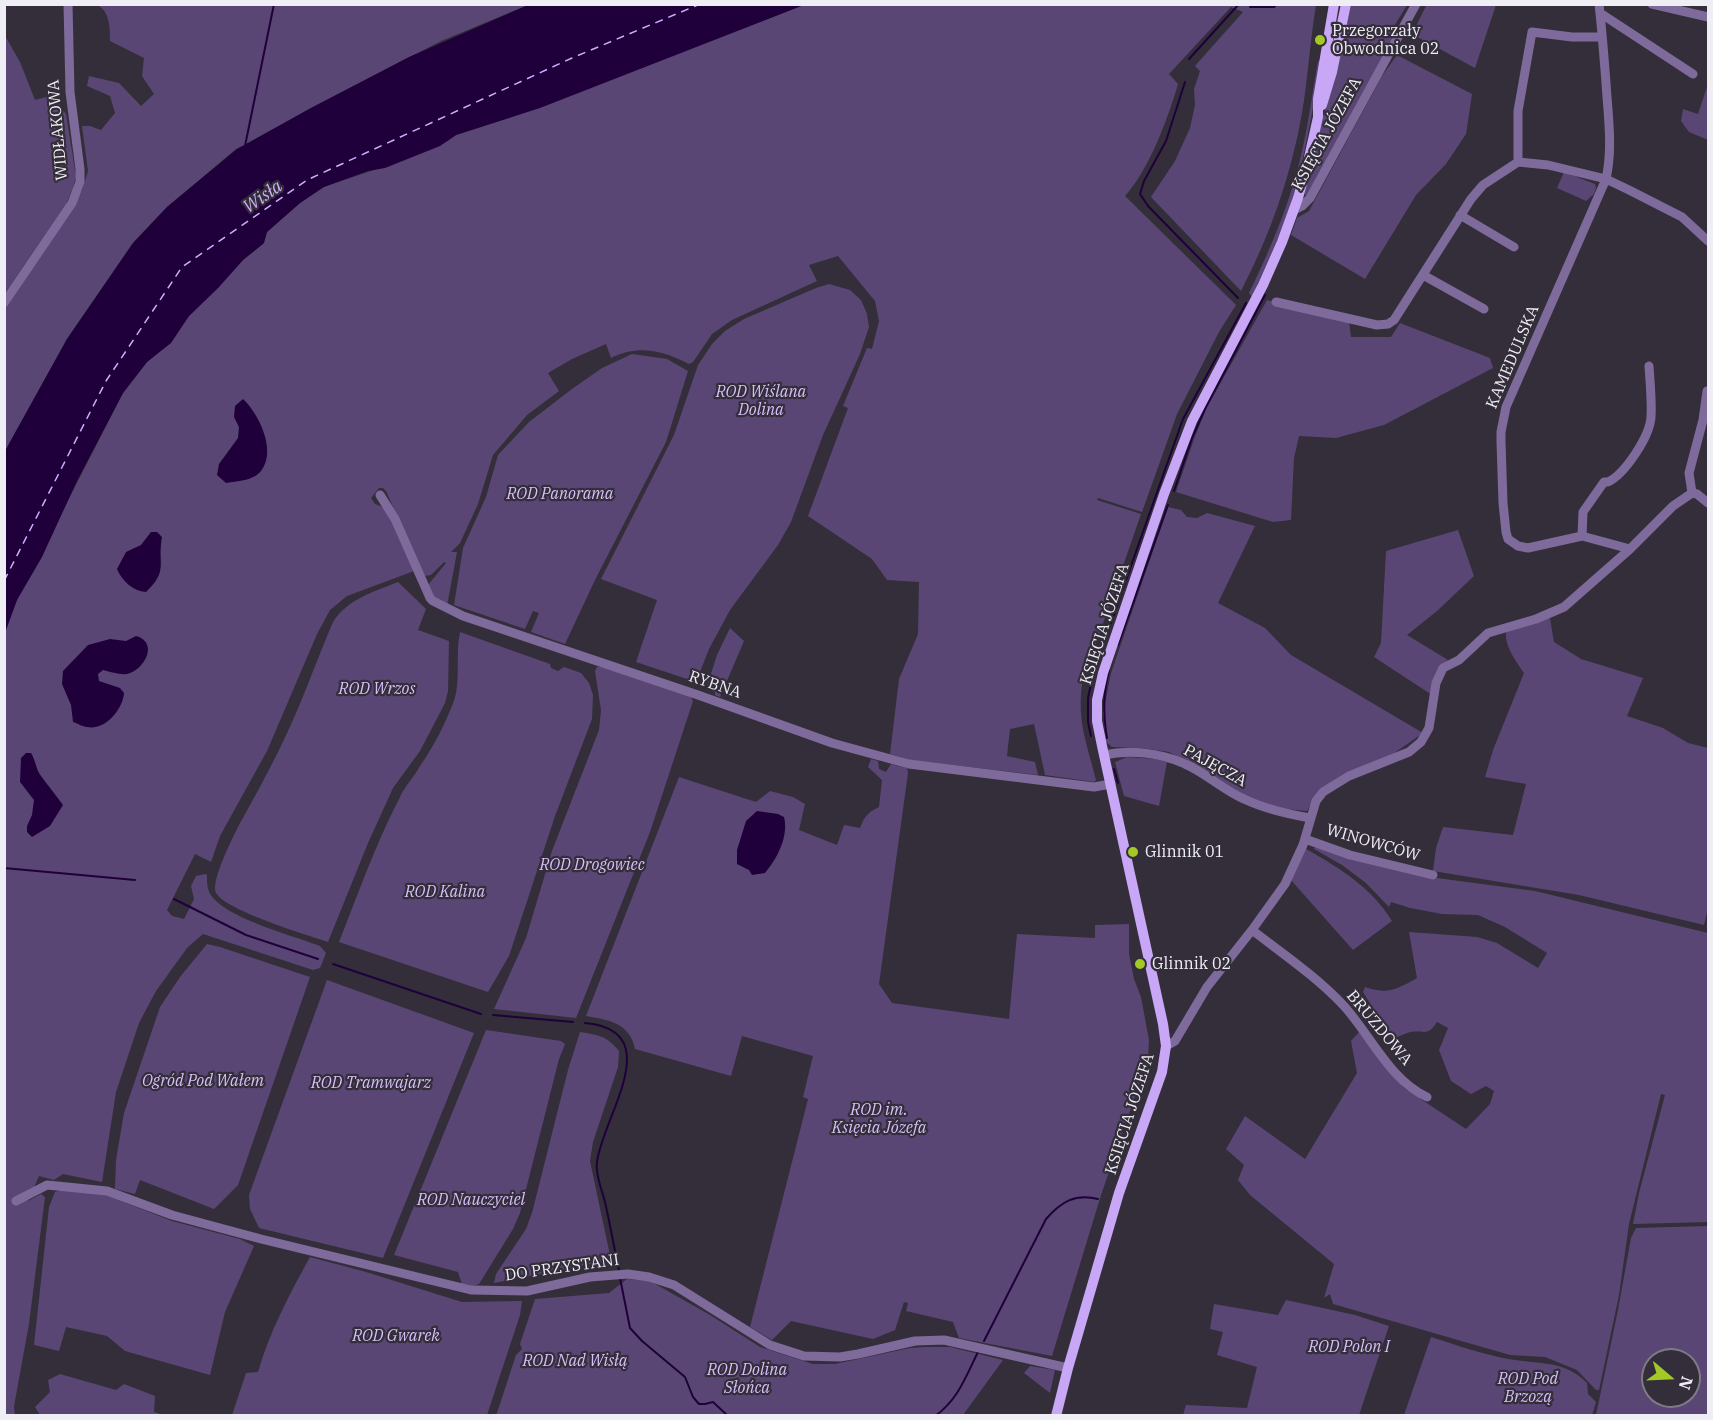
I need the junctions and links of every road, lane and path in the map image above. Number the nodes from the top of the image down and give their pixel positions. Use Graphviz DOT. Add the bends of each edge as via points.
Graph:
graph roads {
  1 [pos="68,4"];
  2 [pos="1334,4"];
  3 [pos="1347,4"];
  4 [pos="1416,4"];
  5 [pos="1652,4"];
  6 [pos="1600,9"];
  7 [pos="1708,17"];
  8 [pos="1602,37"];
  9 [pos="1693,74"];
  10 [pos="1318,117"];
  11 [pos="1518,162"];
  12 [pos="1606,179"];
  13 [pos="1294,210"];
  14 [pos="1460,215"];
  15 [pos="1708,241"];
  16 [pos="1514,247"];
  17 [pos="1423,275"];
  18 [pos="1276,302"];
  19 [pos="4,303"];
  20 [pos="1484,309"];
  21 [pos="1649,366"];
  22 [pos="1707,391"];
  23 [pos="1692,493"];
  24 [pos="380,495"];
  25 [pos="1708,503"];
  26 [pos="1582,536"];
  27 [pos="1630,549"];
  28 [pos="1104,755"];
  29 [pos="1111,784"];
  30 [pos="1310,818"];
  31 [pos="1305,839"];
  32 [pos="1433,875"];
  33 [pos="1252,930"];
  34 [pos="1166,1046"];
  35 [pos="1427,1097"];
  36 [pos="16,1201"];
  37 [pos="1068,1368"];
  38 [pos="1056,1416"];
  1 -- 19 [label="street, WIDŁAKOWA" via="68,60 80,182 72,203"];
  2 -- 10 [label="main road, KSIĘCIA JÓZEFA"];
  3 -- 10 [label="main road, KSIĘCIA JÓZEFA"];
  4 -- 13 [label="street, KSIĘCIA JÓZEFA" via="1314,191"];
  5 -- 7 [label="street"];
  6 -- 8 [label="street"];
  6 -- 9 [label="street"];
  8 -- 11 [label="street" via="1532,32 1518,111"];
  8 -- 12 [label="street" via="1610,156"];
  10 -- 13 [label="main road, KSIĘCIA JÓZEFA"];
  11 -- 12 [label="street"];
  11 -- 14 [label="street" via="1483,184"];
  12 -- 15 [label="street" via="1682,217"];
  12 -- 26 [label="street, KAMEDULSKA" via="1506,407 1501,432 1508,539 1528,548"];
  13 -- 28 [label="main road, KSIĘCIA JÓZEFA" via="1263,285 1192,421 1112,645 1097,700"];
  14 -- 16 [label="street"];
  14 -- 17 [label="street"];
  17 -- 18 [label="street" via="1388,324 1377,325"];
  17 -- 20 [label="street"];
  21 -- 26 [label="street" via="1649,427 1620,475 1604,482 1582,513"];
  22 -- 23 [label="street" via="1689,472"];
  23 -- 25 [label="street"];
  23 -- 27 [label="street" via="1673,506"];
  24 -- 29 [label="street, RYBNA" via="395,519 430,598 463,616 832,743 909,764 1094,787"];
  26 -- 27 [label="street, KAMEDULSKA"];
  27 -- 30 [label="street" via="1564,607 1488,633 1459,660 1443,668 1436,683 1429,728 1421,742 1409,752 1349,776 1323,792"];
  28 -- 29 [label="main road, KSIĘCIA JÓZEFA"];
  28 -- 30 [label="street, PAJĘCZA" via="1152,753 1169,758 1265,808"];
  29 -- 34 [label="main road, KSIĘCIA JÓZEFA"];
  30 -- 31 [label="street"];
  31 -- 32 [label="street, WINOWCÓW" via="1350,855"];
  31 -- 33 [label="street" via="1285,884"];
  33 -- 34 [label="street" via="1208,987 1175,1041"];
  33 -- 35 [label="street, BRUZDOWA" via="1339,1001 1400,1077"];
  34 -- 37 [label="main road, KSIĘCIA JÓZEFA" via="1162,1072 1119,1193"];
  36 -- 37 [label="street, DO PRZYSTANI" via="47,1185 107,1191 172,1215 471,1290 527,1291 590,1277 649,1276 674,1285 770,1345 804,1356 858,1354 915,1341 944,1340"];
  37 -- 38 [label="main road, KSIĘCIA JÓZEFA"];
}
